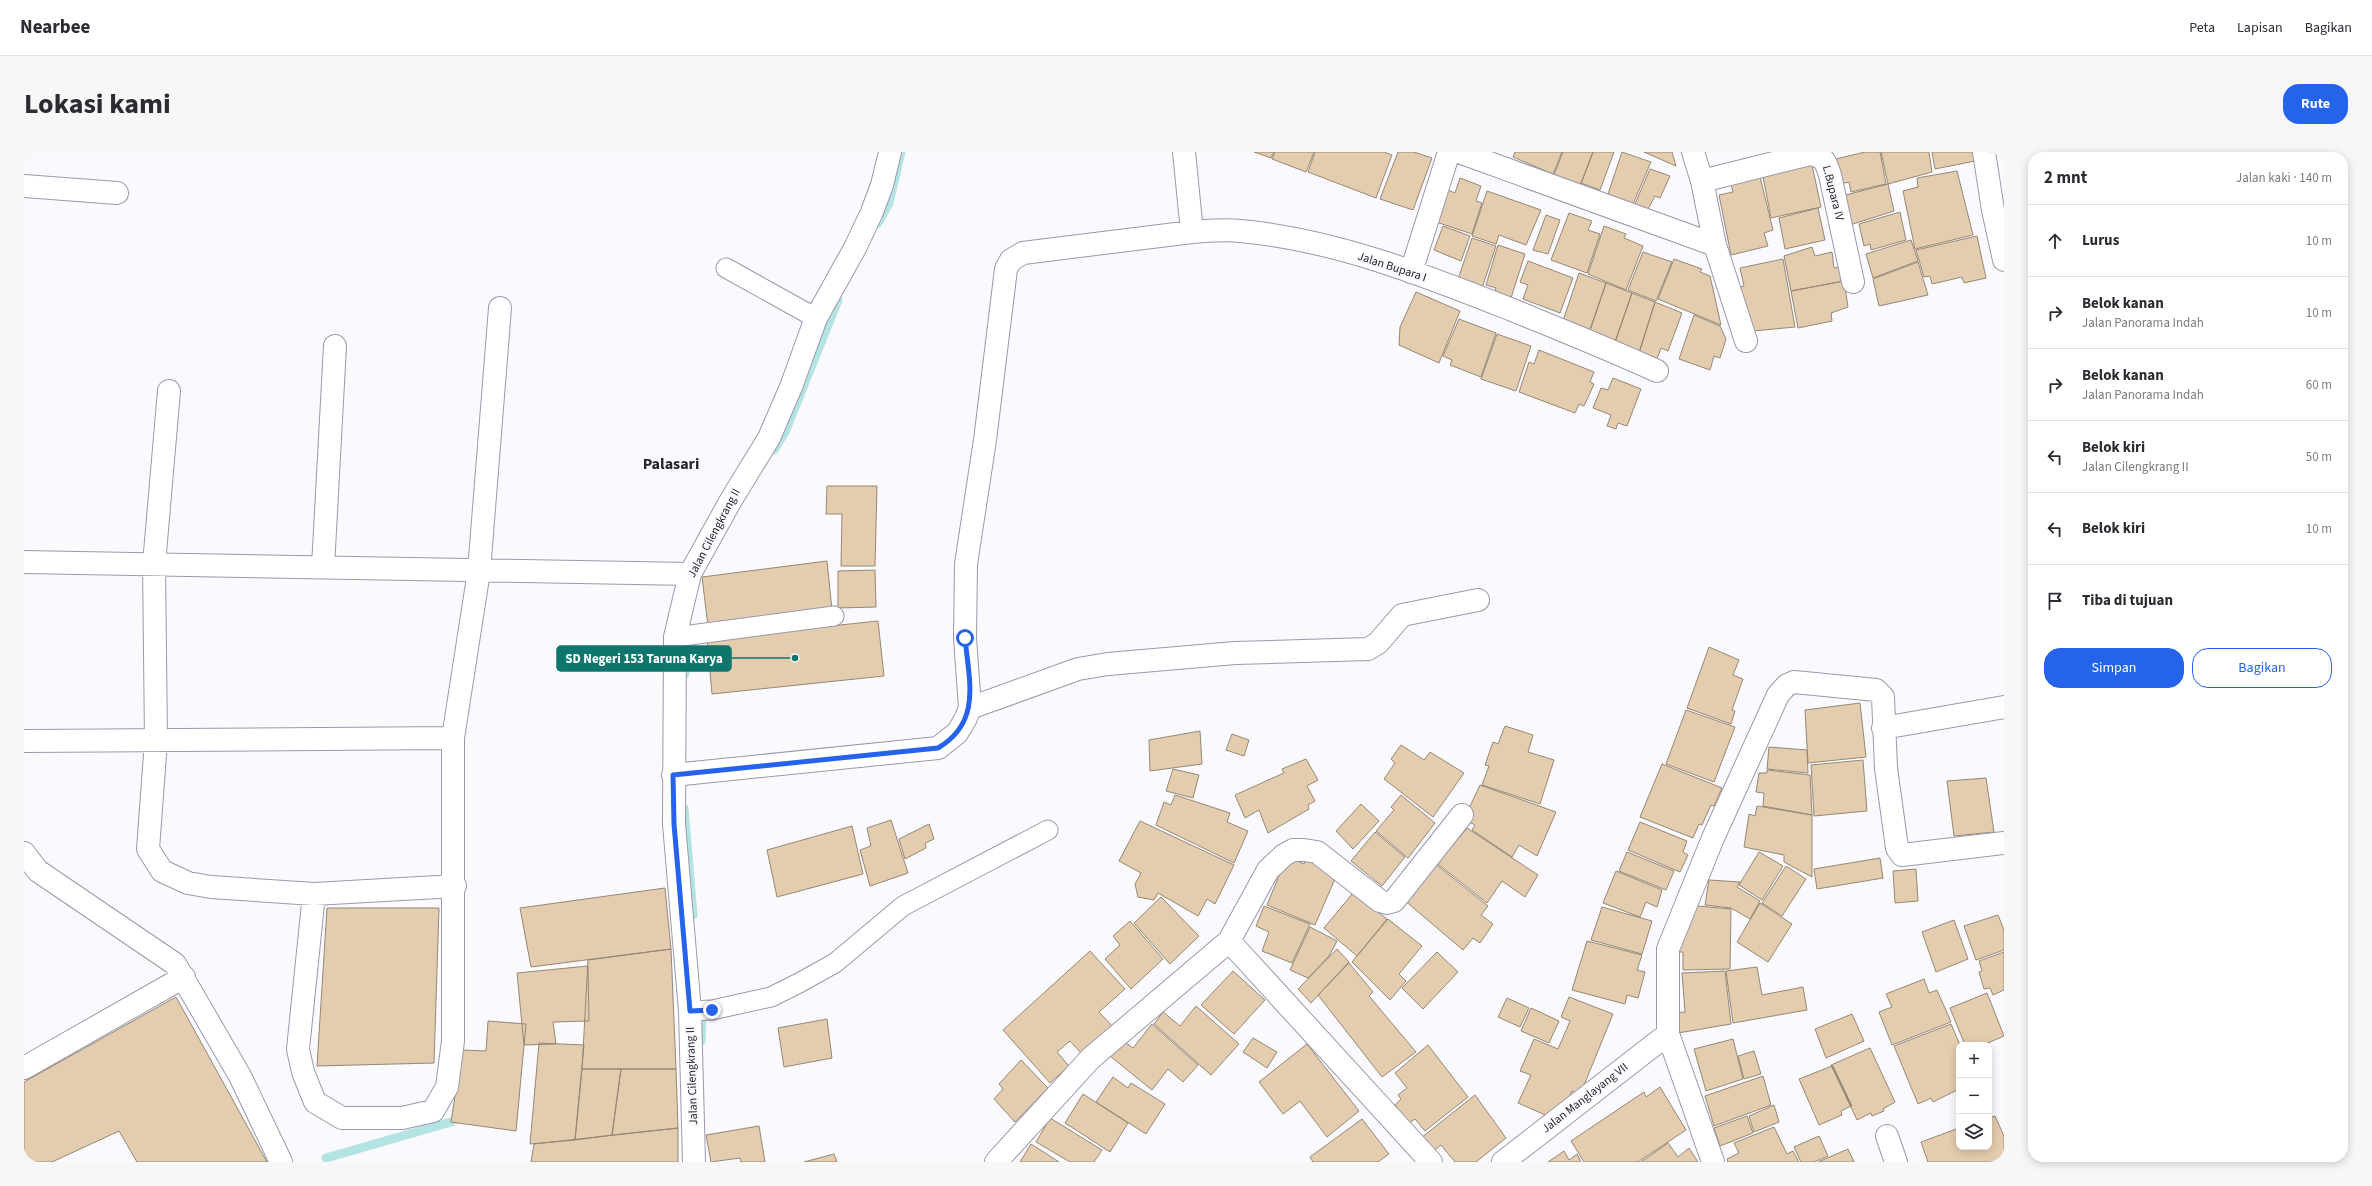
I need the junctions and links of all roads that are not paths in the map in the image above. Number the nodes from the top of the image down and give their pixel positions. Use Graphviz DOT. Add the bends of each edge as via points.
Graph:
graph roads {
  1 [pos="890,152"];
  2 [pos="1184,152"];
  3 [pos="1449,152"];
  4 [pos="1459,152"];
  5 [pos="1693,152"];
  6 [pos="1984,152"];
  7 [pos="1702,181"];
  8 [pos="24,186"];
  9 [pos="117,193"];
  10 [pos="1192,232"];
  11 [pos="1715,245"];
  12 [pos="2004,260"];
  13 [pos="726,268"];
  14 [pos="1411,272"];
  15 [pos="1853,282"];
  16 [pos="500,308"];
  17 [pos="816,318"];
  18 [pos="1746,341"];
  19 [pos="335,346"];
  20 [pos="1657,371"];
  21 [pos="169,391"];
  22 [pos="24,562"];
  23 [pos="154,564"];
  24 [pos="323,567"];
  25 [pos="479,571"];
  26 [pos="690,574"];
  27 [pos="1478,600"];
  28 [pos="834,616"];
  29 [pos="675,637"];
  30 [pos="2004,707"];
  31 [pos="970,708"];
  32 [pos="1883,728"];
  33 [pos="453,738"];
  34 [pos="25,741"];
  35 [pos="156,741"];
  36 [pos="673,775"];
  37 [pos="1462,815"];
  38 [pos="1048,830"];
  39 [pos="2004,843"];
  40 [pos="24,853"];
  41 [pos="31,875"];
  42 [pos="455,886"];
  43 [pos="314,894"];
  44 [pos="1228,941"];
  45 [pos="184,977"];
  46 [pos="690,1011"];
  47 [pos="1668,1034"];
  48 [pos="24,1068"];
  49 [pos="1887,1136"];
  50 [pos="281,1162"];
  51 [pos="694,1162"];
  52 [pos="996,1162"];
  53 [pos="1431,1162"];
  54 [pos="1503,1162"];
  55 [pos="1713,1162"];
  56 [pos="1896,1162"];
  1 -- 17 [label="street, Jalan Cilengkrang II" via="872,212"];
  2 -- 10 [label="street"];
  3 -- 14 [label="street"];
  4 -- 11 [label="street"];
  5 -- 7 [label="street"];
  6 -- 12 [label="street"];
  7 -- 11 [label="street"];
  7 -- 15 [label="street, L.Bupara IV" via="1810,154 1819,155 1825,160 1830,175"];
  8 -- 9 [label="street"];
  10 -- 14 [label="street, Jalan Bupara I" via="1239,231 1275,235 1334,248"];
  10 -- 31 [label="street, Jalan Bupara I" via="1023,253 1011,260 1006,269 985,440 966,564 965,638"];
  11 -- 18 [label="street"];
  13 -- 17 [label="lane"];
  14 -- 20 [label="street, Jalan Bupara I" via="1606,348"];
  16 -- 25 [label="street"];
  17 -- 26 [label="street, Jalan Cilengkrang II" via="769,438"];
  19 -- 24 [label="street"];
  21 -- 23 [label="street"];
  22 -- 23 [label="street"];
  23 -- 24 [label="street"];
  23 -- 35 [label="street"];
  24 -- 25 [label="street"];
  25 -- 26 [label="street"];
  25 -- 33 [label="street"];
  26 -- 29 [label="street, Jalan Cilengkrang II"];
  27 -- 31 [label="street" via="1402,615 1378,643 1368,649 1235,652 1108,664 1078,669"];
  28 -- 29 [label="lane"];
  29 -- 36 [label="street, Jalan Cilengkrang II"];
  30 -- 32 [label="street"];
  31 -- 36 [label="street" via="956,733 938,748"];
  32 -- 39 [label="street" via="1886,768 1899,853 1908,856"];
  32 -- 47 [label="street" via="1882,697 1876,690 1794,682 1778,694 1671,939 1666,962"];
  33 -- 35 [label="street"];
  33 -- 42 [label="street"];
  34 -- 35 [label="street"];
  35 -- 43 [label="street" via="148,849 162,871 188,883 211,887"];
  36 -- 46 [label="street, Jalan Cilengkrang II" via="674,824"];
  37 -- 44 [label="street" via="1394,901 1387,903 1380,901 1317,852 1294,850 1284,855 1268,870"];
  38 -- 46 [label="lane" via="903,906 835,963 799,983 771,997 712,1010"];
  40 -- 41 [label="street"];
  41 -- 45 [label="street" via="172,960"];
  42 -- 43 [label="street"];
  42 -- 43 [label="street" via="453,1041 448,1087 433,1111 402,1118 342,1118 315,1102 303,1072 298,1049"];
  44 -- 52 [label="street" via="1091,1058"];
  44 -- 53 [label="street"];
  45 -- 48 [label="street"];
  45 -- 50 [label="street" via="240,1076"];
  46 -- 51 [label="street, Jalan Cilengkrang II"];
  47 -- 54 [label="street, Jalan Manglayang VII"];
  47 -- 55 [label="street"];
  49 -- 56 [label="street"];
}
